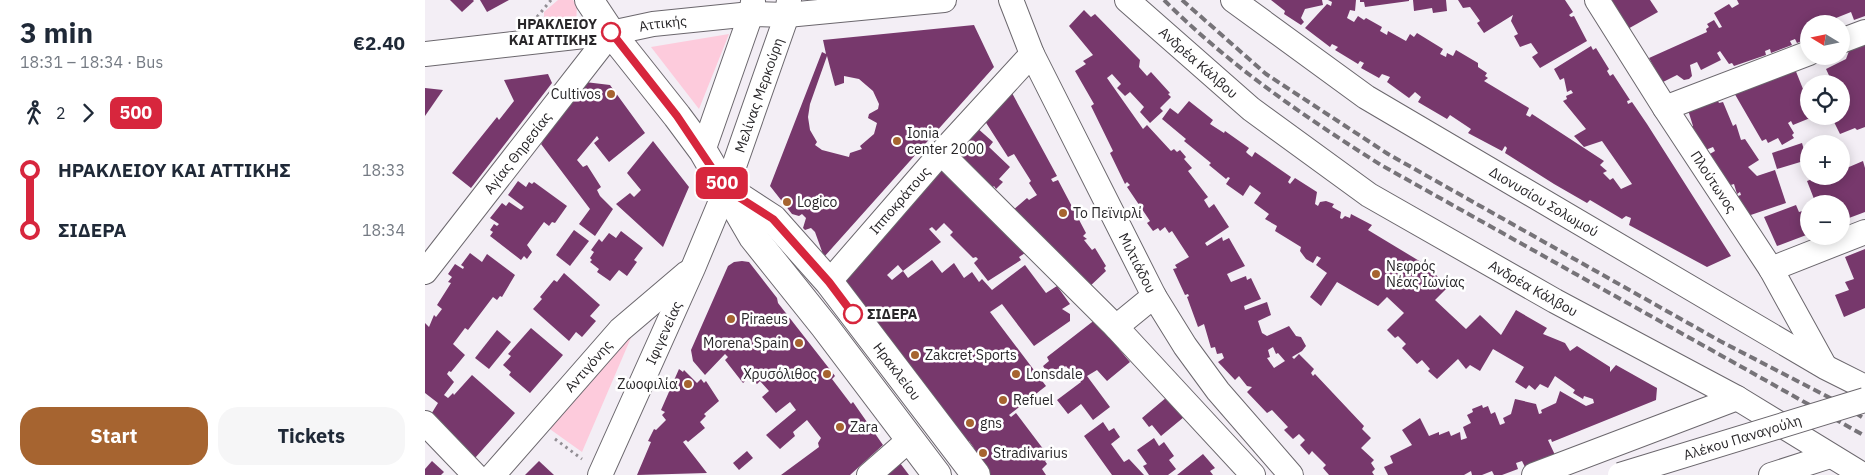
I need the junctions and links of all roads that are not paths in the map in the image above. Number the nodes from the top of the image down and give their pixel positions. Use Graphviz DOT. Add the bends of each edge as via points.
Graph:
graph roads {
  1 [pos="589,0"];
  2 [pos="944,0"];
  3 [pos="1011,0"];
  4 [pos="1127,0"];
  5 [pos="1233,0"];
  6 [pos="1597,0"];
  7 [pos="752,7"];
  8 [pos="788,7"];
  9 [pos="611,32"];
  10 [pos="1865,32"];
  11 [pos="1850,38"];
  12 [pos="425,54"];
  13 [pos="1032,54"];
  14 [pos="1800,56"];
  15 [pos="1665,108"];
  16 [pos="703,151"];
  17 [pos="941,153"];
  18 [pos="726,189"];
  19 [pos="1865,232"];
  20 [pos="693,268"];
  21 [pos="1771,269"];
  22 [pos="425,272"];
  23 [pos="829,282"];
  24 [pos="1154,296"];
  25 [pos="1116,327"];
  26 [pos="1825,366"];
  27 [pos="1865,370"];
  28 [pos="1865,387"];
  29 [pos="1737,398"];
  30 [pos="1865,400"];
  31 [pos="425,423"];
  32 [pos="909,440"];
  33 [pos="1830,456"];
  34 [pos="600,474"];
  35 [pos="475,475"];
  36 [pos="493,475"];
  37 [pos="869,475"];
  38 [pos="937,475"];
  39 [pos="976,475"];
  40 [pos="1253,475"];
  41 [pos="1291,475"];
  42 [pos="1534,475"];
  43 [pos="1620,475"];
  44 [pos="1771,475"];
  45 [pos="1863,475"];
  1 -- 9 [label="main road, Ηρακλείου"];
  2 -- 8 [label="street, Αττικής"];
  3 -- 13 [label="street, Μιλτιάδου"];
  4 -- 29 [label="street, Ανδρέα Κάλβου" via="1251,109 1369,195 1555,301"];
  5 -- 26 [label="street, Διονυσίου Σολωμού" via="1366,98"];
  6 -- 15 [label="street, Πλούτωνος"];
  7 -- 8 [label="street, Αττικής"];
  7 -- 9 [label="street, Αττικής"];
  7 -- 16 [label="street"];
  8 -- 18 [label="street, Μελίνας Μερκούρη"];
  9 -- 12 [label="street, Αττικής"];
  9 -- 16 [label="main road, Ηρακλείου"];
  9 -- 22 [label="street, Αγίας Θηρεσίας"];
  10 -- 11 [label="street"];
  13 -- 17 [label="street, Ιπποκράτους"];
  13 -- 24 [label="street, Μιλτιάδου"];
  14 -- 15 [label="street"];
  15 -- 21 [label="street, Πλούτωνος"];
  16 -- 18 [label="main road, Ηρακλείου"];
  17 -- 23 [label="street, Ιπποκράτους"];
  17 -- 25 [label="street"];
  18 -- 20 [label="street, Ιφιγενείας"];
  18 -- 23 [label="main road, Ηρακλείου" via="773,219"];
  18 -- 32 [label="main road, Ηρακλείου" via="753,236"];
  19 -- 21 [label="street"];
  20 -- 34 [label="street, Ιφιγενείας"];
  20 -- 36 [label="street, Αντιγόνης" via="620,330"];
  21 -- 26 [label="street, Πλούτωνος"];
  23 -- 39 [label="main road, Ηρακλείου"];
  24 -- 25 [label="street"];
  24 -- 41 [label="street, Μιλτιάδου" via="1218,391"];
  25 -- 40 [label="street"];
  26 -- 27 [label="street"];
  26 -- 28 [label="street, Διονυσίου Σολωμού"];
  29 -- 33 [label="street, Ανδρέα Κάλβου"];
  29 -- 42 [label="street"];
  30 -- 43 [label="street, Αλέκου Παναγούλη, bridge"];
  31 -- 35 [label="street"];
  32 -- 37 [label="street"];
  32 -- 38 [label="main road, Ηρακλείου"];
  33 -- 44 [label="street"];
  33 -- 45 [label="street, Ανδρέα Κάλβου"];
}
